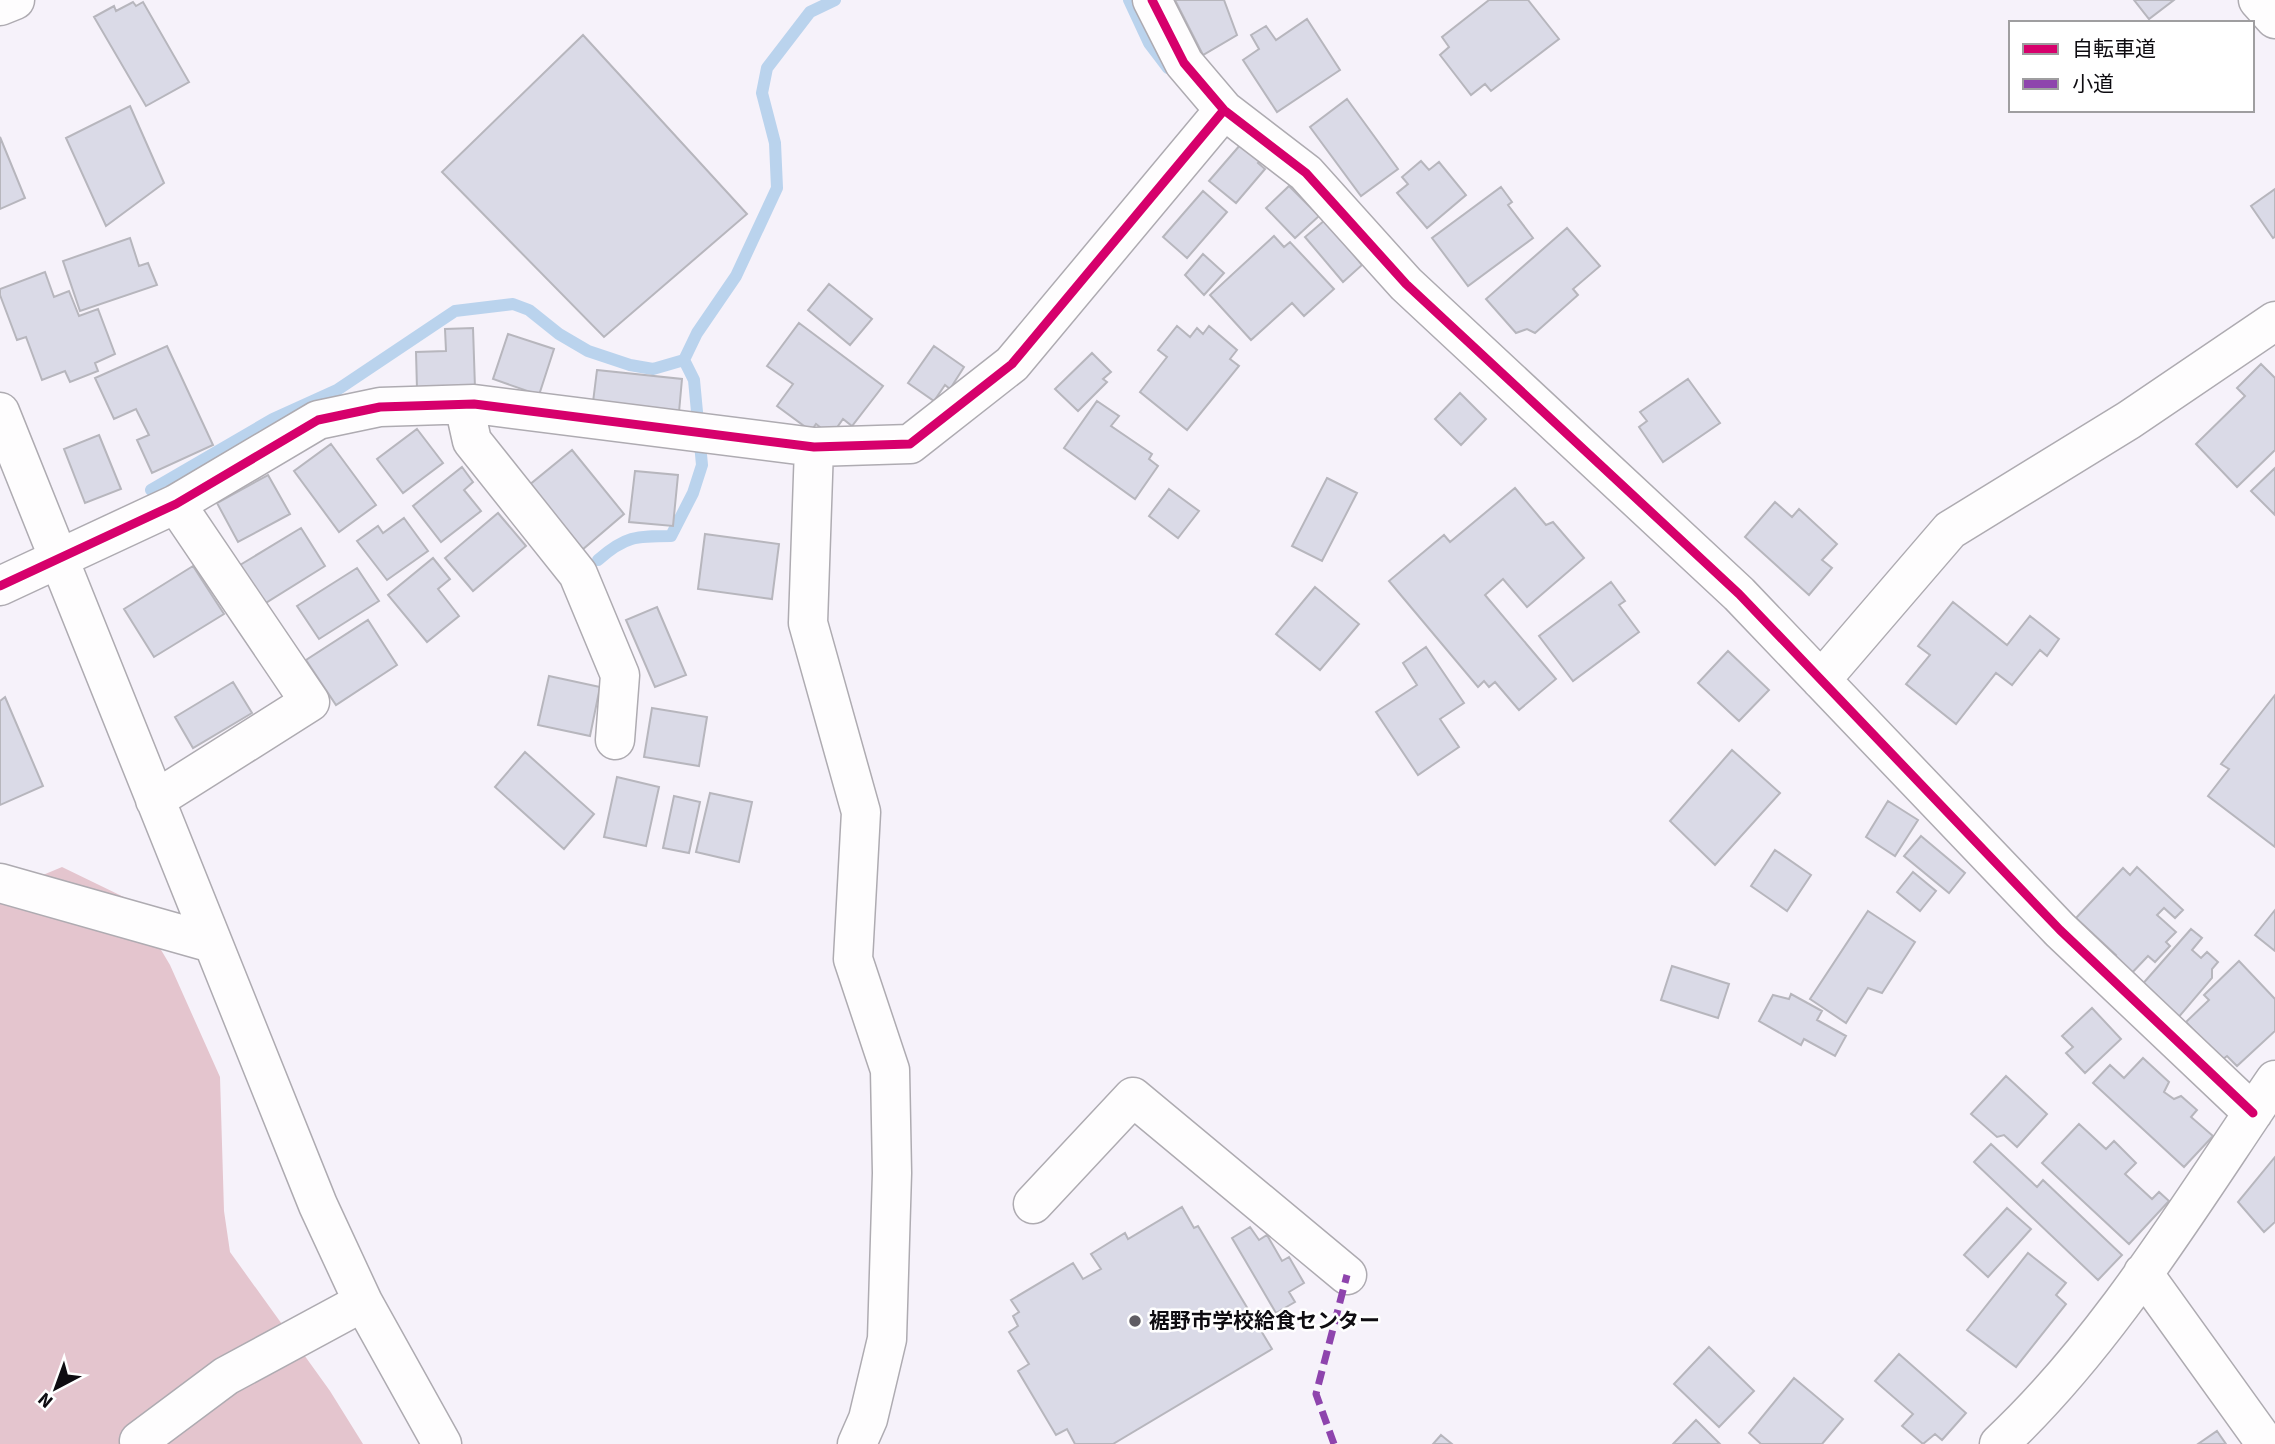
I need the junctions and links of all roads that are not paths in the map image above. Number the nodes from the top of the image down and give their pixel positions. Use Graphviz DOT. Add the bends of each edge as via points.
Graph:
graph roads {
  1 [pos="15,0"];
  2 [pos="1152,0"];
  3 [pos="2258,0"];
  4 [pos="0,6"];
  5 [pos="2275,19"];
  6 [pos="1224,110"];
  7 [pos="2275,321"];
  8 [pos="464,405"];
  9 [pos="0,412"];
  10 [pos="814,447"];
  11 [pos="176,504"];
  12 [pos="58,559"];
  13 [pos="0,586"];
  14 [pos="1821,680"];
  15 [pos="615,740"];
  16 [pos="155,800"];
  17 [pos="0,883"];
  18 [pos="212,943"];
  19 [pos="2275,1080"];
  20 [pos="2253,1113"];
  21 [pos="1033,1204"];
  22 [pos="2143,1273"];
  23 [pos="1347,1275"];
  24 [pos="363,1302"];
  25 [pos="139,1441"];
  26 [pos="442,1444"];
  27 [pos="857,1444"];
  28 [pos="1999,1444"];
  29 [pos="2266,1444"];
  1 -- 4 [label="street"];
  2 -- 6 [label="street" via="1184,63"];
  3 -- 5 [label="street"];
  6 -- 10 [label="street" via="1012,364 910,444"];
  6 -- 14 [label="street" via="1306,173 1406,285 1739,594"];
  7 -- 14 [label="street" via="2129,421 1950,530"];
  8 -- 10 [label="street"];
  8 -- 11 [label="street" via="380,407 318,420"];
  8 -- 15 [label="street" via="472,441 578,574 620,675"];
  9 -- 12 [label="street"];
  10 -- 27 [label="street" via="808,623 861,812 853,959 890,1070 887,1339 869,1419"];
  11 -- 12 [label="street"];
  11 -- 16 [label="street" via="310,702"];
  12 -- 13 [label="street"];
  12 -- 16 [label="street"];
  14 -- 20 [label="street" via="2060,930"];
  16 -- 18 [label="street"];
  17 -- 18 [label="street"];
  18 -- 24 [label="street" via="318,1205"];
  19 -- 20 [label="street"];
  20 -- 22 [label="street"];
  21 -- 23 [label="street" via="1133,1097"];
  22 -- 28 [label="street" via="2038,1408"];
  22 -- 29 [label="street"];
  24 -- 25 [label="street" via="226,1376"];
  24 -- 26 [label="street"];
}
